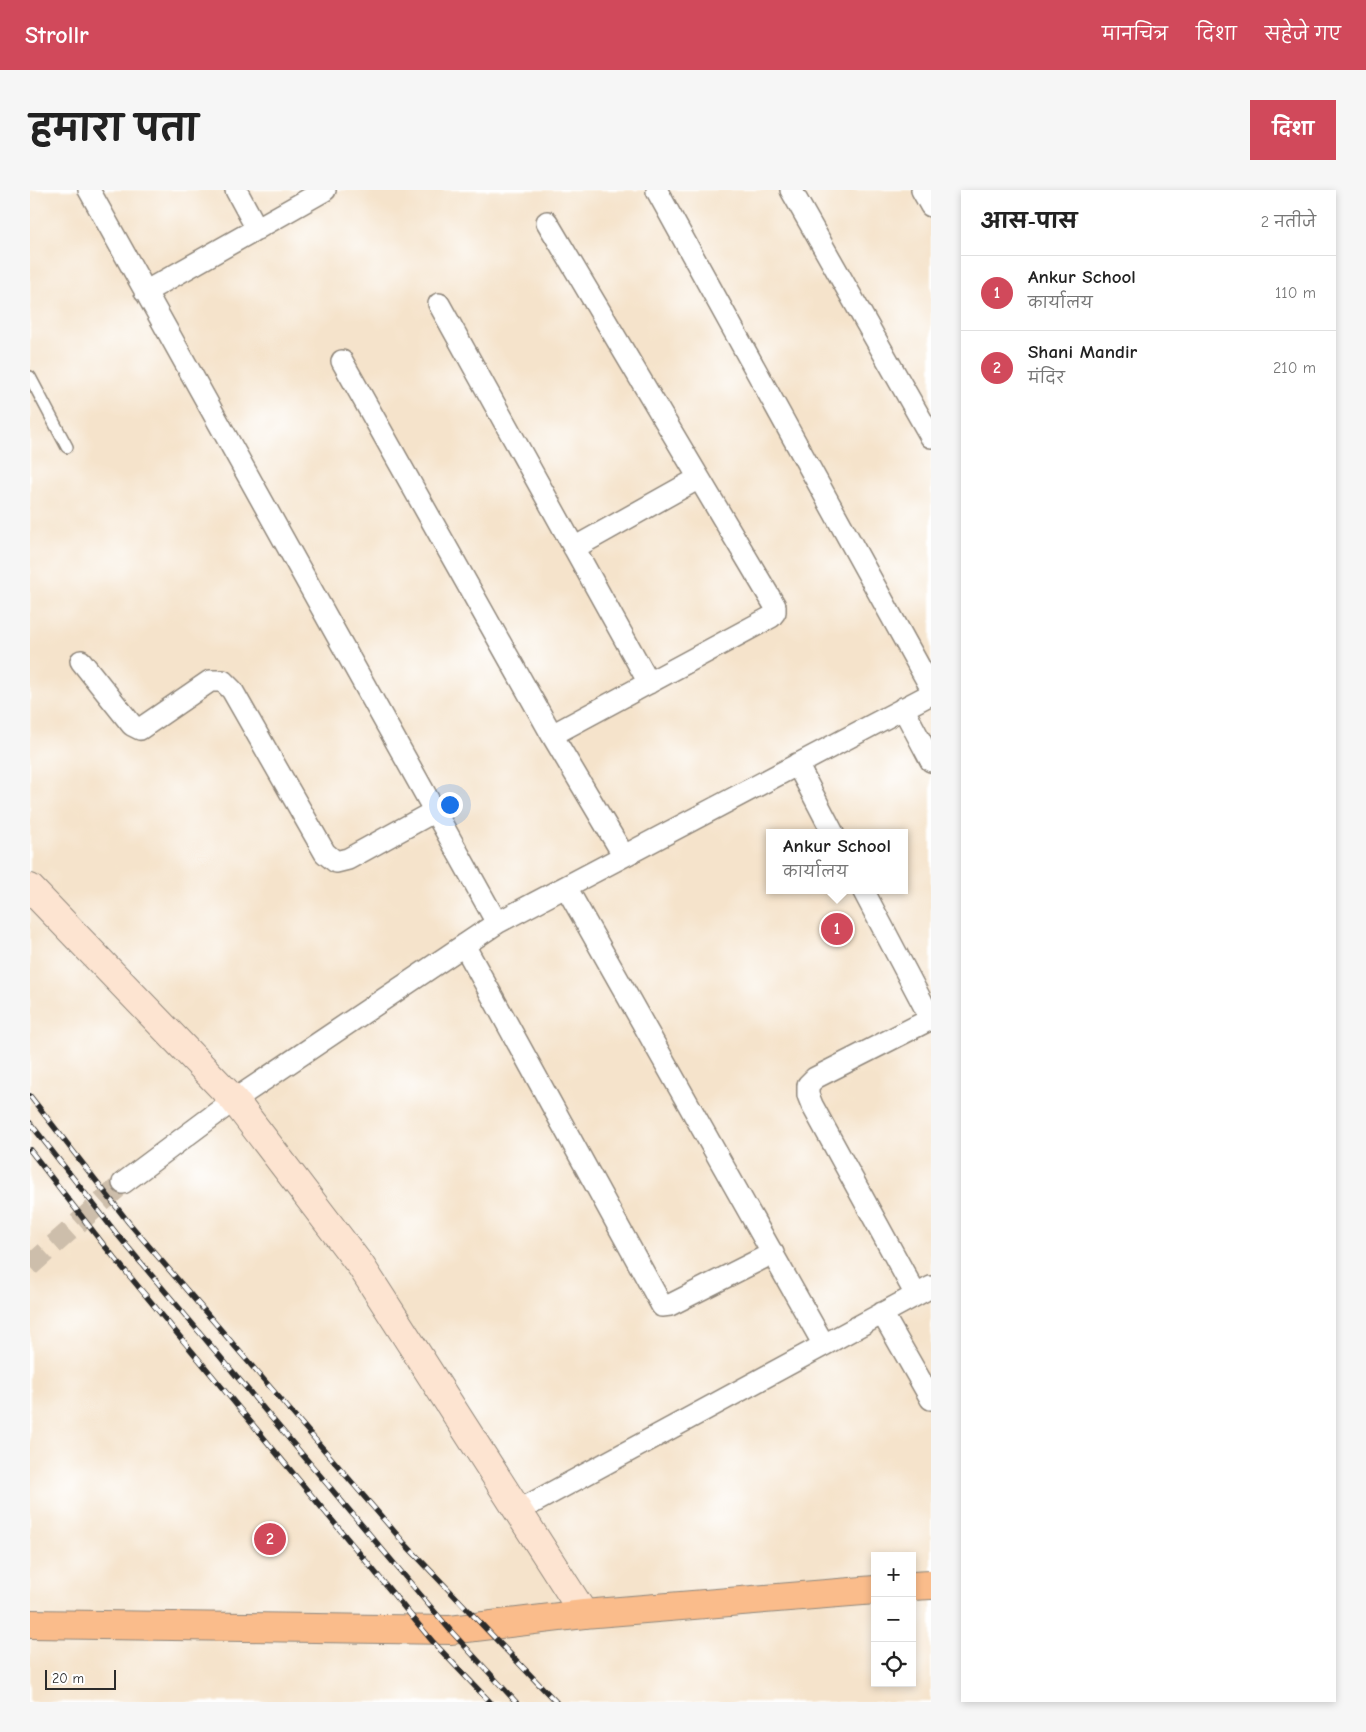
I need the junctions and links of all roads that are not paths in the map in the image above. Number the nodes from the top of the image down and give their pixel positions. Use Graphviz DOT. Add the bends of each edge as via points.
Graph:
graph roads {
  1 [pos="89,190"];
  2 [pos="236,190"];
  3 [pos="325,190"];
  4 [pos="790,190"];
  5 [pos="922,190"];
  6 [pos="657,191"];
  7 [pos="931,206"];
  8 [pos="547,222"];
  9 [pos="257,229"];
  10 [pos="145,292"];
  11 [pos="439,304"];
  12 [pos="342,361"];
  13 [pos="30,377"];
  14 [pos="931,437"];
  15 [pos="67,447"];
  16 [pos="699,478"];
  17 [pos="574,548"];
  18 [pos="81,661"];
  19 [pos="649,682"];
  20 [pos="931,688"];
  21 [pos="931,694"];
  22 [pos="903,708"];
  23 [pos="552,735"];
  24 [pos="931,761"];
  25 [pos="798,764"];
  26 [pos="435,811"];
  27 [pos="831,829"];
  28 [pos="624,856"];
  29 [pos="566,887"];
  30 [pos="30,888"];
  31 [pos="866,894"];
  32 [pos="497,923"];
  33 [pos="464,945"];
  34 [pos="931,1019"];
  35 [pos="234,1100"];
  36 [pos="123,1184"];
  37 [pos="773,1253"];
  38 [pos="923,1291"];
  39 [pos="882,1314"];
  40 [pos="824,1344"];
  41 [pos="931,1399"];
  42 [pos="518,1511"];
  43 [pos="931,1585"];
  44 [pos="916,1586"];
  45 [pos="871,1590"];
  46 [pos="584,1614"];
  47 [pos="30,1624"];
  1 -- 10 [label="street"];
  2 -- 9 [label="street"];
  3 -- 9 [label="street"];
  4 -- 14 [label="street"];
  5 -- 7 [label="street"];
  6 -- 20 [label="street"];
  8 -- 16 [label="street"];
  9 -- 10 [label="street"];
  10 -- 26 [label="street"];
  11 -- 17 [label="street"];
  12 -- 23 [label="street"];
  13 -- 15 [label="lane"];
  16 -- 17 [label="street"];
  16 -- 19 [label="street" via="775,606 775,612"];
  17 -- 19 [label="street"];
  18 -- 26 [label="street" via="132,725 140,728 210,681 223,681 232,690 325,853 336,862 348,859"];
  19 -- 23 [label="street"];
  21 -- 22 [label="street"];
  22 -- 24 [label="street"];
  22 -- 25 [label="street"];
  23 -- 28 [label="street"];
  25 -- 27 [label="street"];
  25 -- 28 [label="street"];
  26 -- 32 [label="street"];
  28 -- 29 [label="street"];
  29 -- 32 [label="street"];
  29 -- 37 [label="street"];
  30 -- 35 [label="main road"];
  31 -- 34 [label="street"];
  32 -- 33 [label="street"];
  33 -- 35 [label="street"];
  33 -- 37 [label="street" via="662,1306 670,1305"];
  34 -- 38 [label="street" via="814,1078 808,1085 812,1105"];
  35 -- 36 [label="street"];
  35 -- 42 [label="main road" via="361,1266"];
  37 -- 40 [label="street"];
  38 -- 39 [label="street"];
  39 -- 40 [label="street"];
  39 -- 41 [label="street"];
  40 -- 42 [label="street"];
  42 -- 46 [label="main road"];
  43 -- 44 [label="highway"];
  45 -- 46 [label="highway"];
  46 -- 47 [label="highway" via="450,1630"];
}
